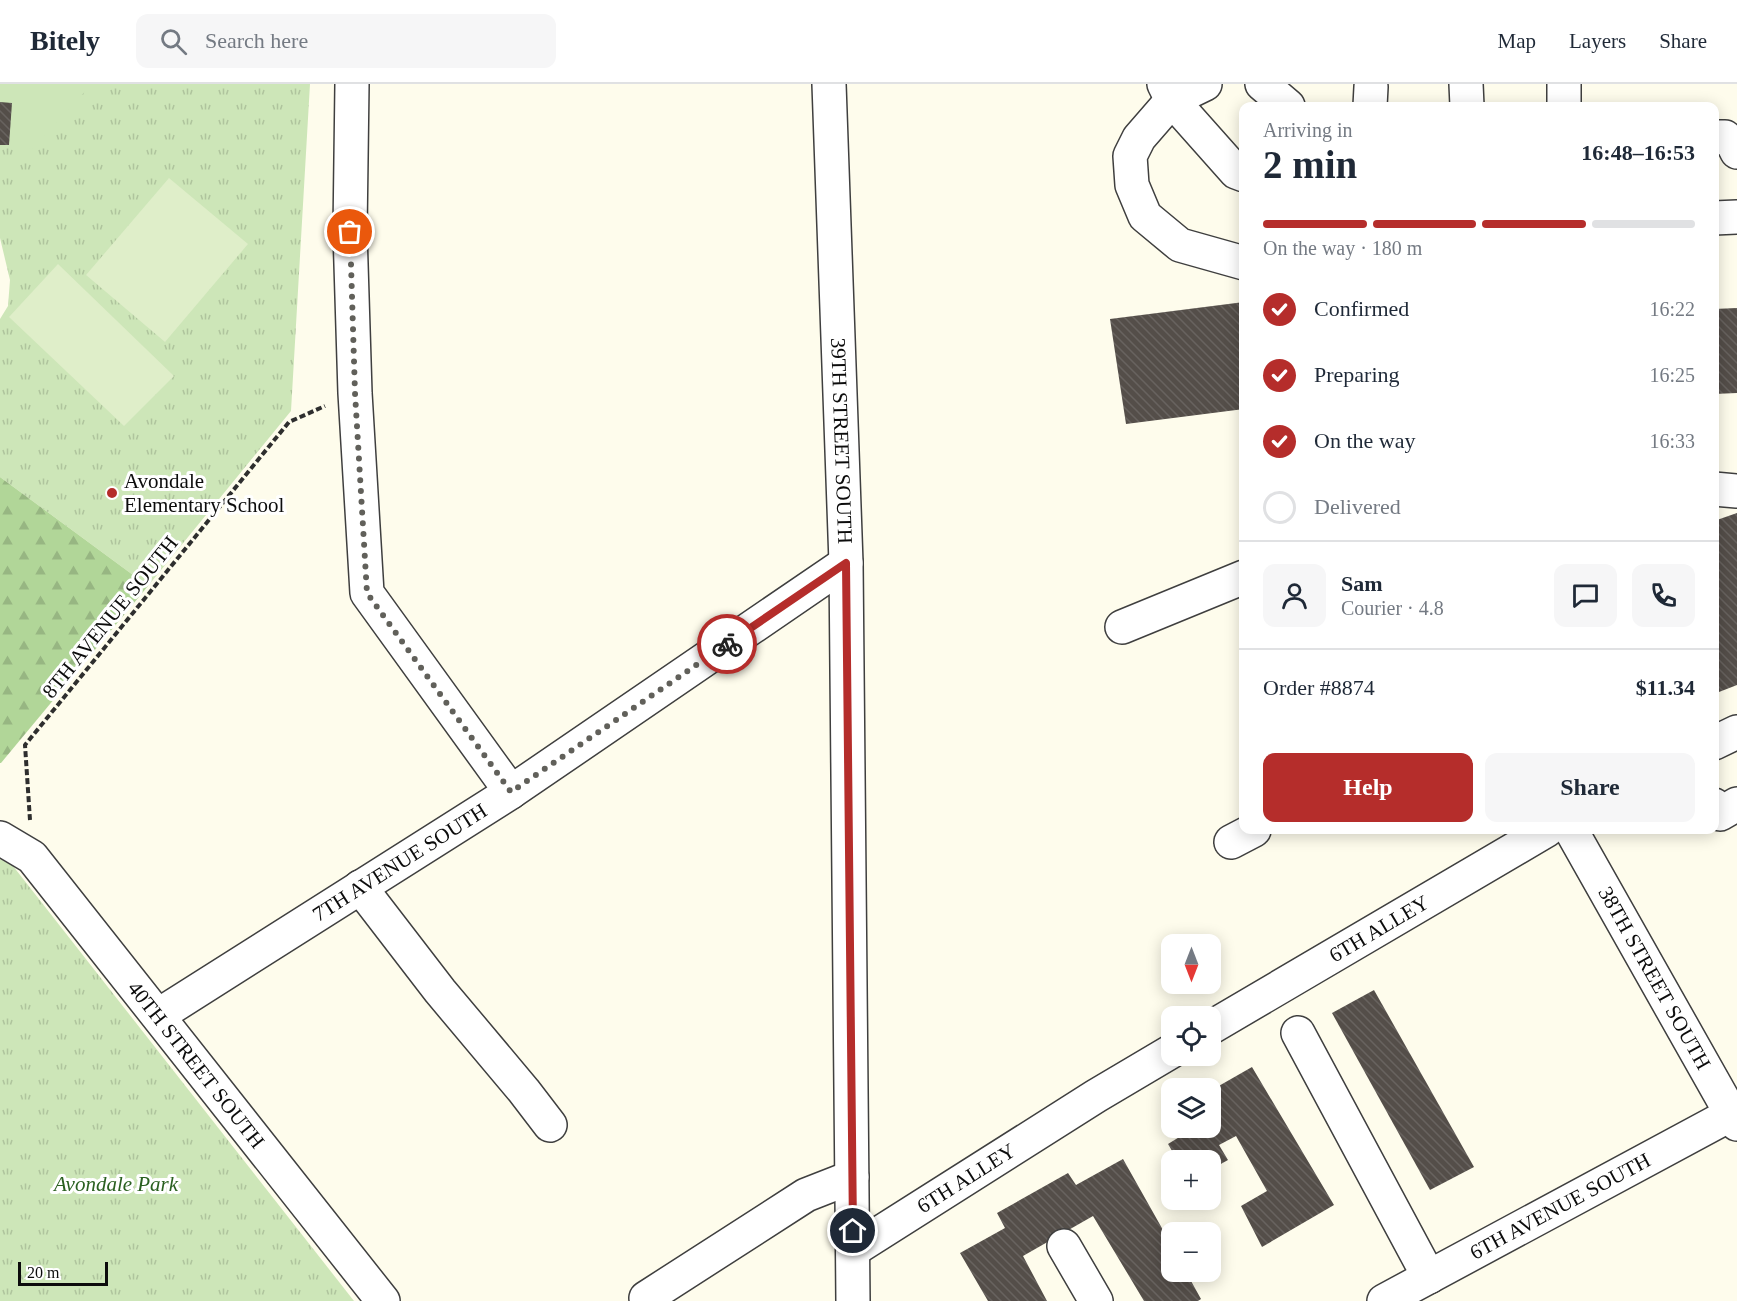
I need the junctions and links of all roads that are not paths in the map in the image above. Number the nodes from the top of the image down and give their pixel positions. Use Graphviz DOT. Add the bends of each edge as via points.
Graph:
graph roads {
  1 [pos="352,84"];
  2 [pos="829,84"];
  3 [pos="1205,84"];
  4 [pos="1262,84"];
  5 [pos="1467,84"];
  6 [pos="1564,84"];
  7 [pos="1168,92"];
  8 [pos="1283,102"];
  9 [pos="1467,102"];
  10 [pos="1564,102"];
  11 [pos="1719,137"];
  12 [pos="1737,152"];
  13 [pos="1239,173"];
  14 [pos="1737,217"];
  15 [pos="1719,218"];
  16 [pos="1239,262"];
  17 [pos="1719,489"];
  18 [pos="1737,490"];
  19 [pos="846,563"];
  20 [pos="1239,579"];
  21 [pos="1122,627"];
  22 [pos="1737,732"];
  23 [pos="1719,741"];
  24 [pos="511,792"];
  25 [pos="1737,804"];
  26 [pos="1719,812"];
  27 [pos="1540,834"];
  28 [pos="1573,834"];
  29 [pos="0,838"];
  30 [pos="360,887"];
  31 [pos="159,1015"];
  32 [pos="1221,1022"];
  33 [pos="1298,1033"];
  34 [pos="1161,1057"];
  35 [pos="1735,1117"];
  36 [pos="550,1125"];
  37 [pos="852,1177"];
  38 [pos="1065,1245"];
  39 [pos="853,1250"];
  40 [pos="1429,1276"];
  41 [pos="646,1298"];
  42 [pos="383,1301"];
  43 [pos="853,1301"];
  44 [pos="1096,1301"];
  45 [pos="1384,1301"];
  1 -- 24 [label="street" via="350,232 367,593"];
  2 -- 19 [label="street, 39TH STREET SOUTH"];
  3 -- 7 [label="street"];
  4 -- 8 [label="street"];
  5 -- 9 [label="street"];
  6 -- 10 [label="street"];
  7 -- 13 [label="street"];
  7 -- 16 [label="street" via="1130,156 1132,185 1145,216 1180,245"];
  11 -- 12 [label="street" via="1725,137"];
  14 -- 15 [label="street"];
  17 -- 18 [label="street"];
  19 -- 24 [label="street, 7TH AVENUE SOUTH"];
  19 -- 37 [label="street, 39TH STREET SOUTH"];
  20 -- 21 [label="street"];
  22 -- 23 [label="street"];
  24 -- 30 [label="street, 7TH AVENUE SOUTH"];
  25 -- 26 [label="street"];
  27 -- 32 [label="street, 6TH ALLEY"];
  28 -- 35 [label="street, 38TH STREET SOUTH"];
  29 -- 31 [label="street, 40TH STREET SOUTH" via="32,857"];
  30 -- 31 [label="street, 7TH AVENUE SOUTH"];
  30 -- 36 [label="street"];
  31 -- 42 [label="street, 40TH STREET SOUTH"];
  33 -- 40 [label="street"];
  34 -- 39 [label="street, 6TH ALLEY"];
  35 -- 40 [label="street, 6TH AVENUE SOUTH"];
  37 -- 39 [label="street, 39TH STREET SOUTH"];
  37 -- 41 [label="street" via="806,1195"];
  38 -- 44 [label="street"];
  39 -- 43 [label="street, 39TH STREET SOUTH"];
  40 -- 45 [label="street, 6TH AVENUE SOUTH"];
}
